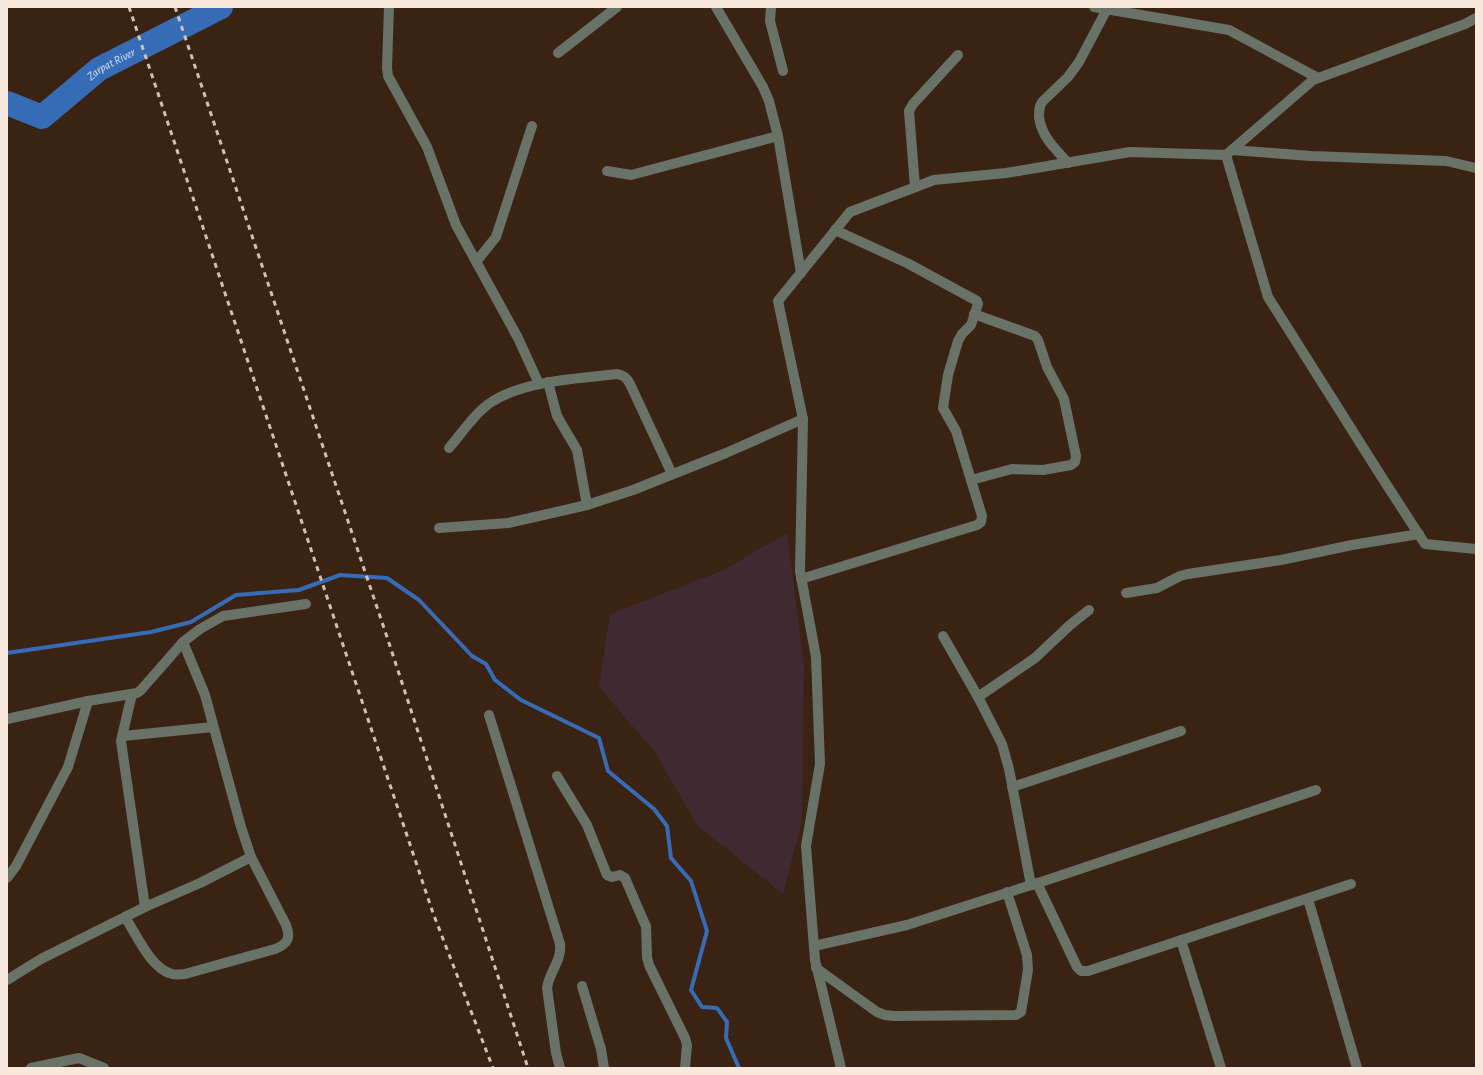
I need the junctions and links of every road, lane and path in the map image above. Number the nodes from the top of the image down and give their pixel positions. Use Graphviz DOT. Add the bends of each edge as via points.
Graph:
graph roads {
  1 [pos="389,7"];
  2 [pos="618,7"];
  3 [pos="716,7"];
  4 [pos="771,7"];
  5 [pos="1094,7"];
  6 [pos="1107,9"];
  7 [pos="1122,9"];
  8 [pos="1476,18"];
  9 [pos="558,53"];
  10 [pos="958,55"];
  11 [pos="783,72"];
  12 [pos="1318,78"];
  13 [pos="532,126"];
  14 [pos="778,136"];
  15 [pos="1229,152"];
  16 [pos="1068,163"];
  17 [pos="1476,168"];
  18 [pos="607,171"];
  19 [pos="915,187"];
  20 [pos="835,230"];
  21 [pos="476,262"];
  22 [pos="801,273"];
  23 [pos="974,314"];
  24 [pos="543,383"];
  25 [pos="803,419"];
  26 [pos="449,448"];
  27 [pos="672,474"];
  28 [pos="971,480"];
  29 [pos="588,505"];
  30 [pos="439,528"];
  31 [pos="1419,534"];
  32 [pos="1476,549"];
  33 [pos="801,579"];
  34 [pos="1126,593"];
  35 [pos="306,604"];
  36 [pos="1089,610"];
  37 [pos="943,636"];
  38 [pos="183,642"];
  39 [pos="132,694"];
  40 [pos="978,697"];
  41 [pos="88,701"];
  42 [pos="488,714"];
  43 [pos="7,719"];
  44 [pos="213,727"];
  45 [pos="1181,731"];
  46 [pos="122,736"];
  47 [pos="557,776"];
  48 [pos="1012,787"];
  49 [pos="1316,790"];
  50 [pos="251,857"];
  51 [pos="7,878"];
  52 [pos="1034,884"];
  53 [pos="1351,884"];
  54 [pos="1007,892"];
  55 [pos="1308,899"];
  56 [pos="145,907"];
  57 [pos="125,917"];
  58 [pos="1181,940"];
  59 [pos="814,946"];
  60 [pos="816,968"];
  61 [pos="7,980"];
  62 [pos="582,986"];
  63 [pos="31,1068"];
  64 [pos="104,1068"];
  65 [pos="560,1068"];
  66 [pos="604,1068"];
  67 [pos="685,1068"];
  68 [pos="841,1068"];
  69 [pos="1221,1068"];
  70 [pos="1357,1068"];
  1 -- 21 [label="street" via="386,68 388,76 427,147 456,225"];
  2 -- 9 [label="street"];
  3 -- 14 [label="street" via="763,87"];
  4 -- 11 [label="street" via="770,20"];
  5 -- 6 [label="street"];
  6 -- 7 [label="street"];
  6 -- 16 [label="street" via="1079,62 1038,110 1042,132"];
  7 -- 12 [label="street" via="1229,30"];
  8 -- 12 [label="street"];
  10 -- 19 [label="street" via="909,111"];
  12 -- 15 [label="street"];
  13 -- 21 [label="street" via="496,237"];
  14 -- 18 [label="street" via="631,175"];
  14 -- 22 [label="street"];
  15 -- 16 [label="street" via="1130,152"];
  15 -- 17 [label="street" via="1446,161"];
  15 -- 31 [label="street" via="1268,297"];
  16 -- 19 [label="street" via="1006,173 934,180"];
  19 -- 20 [label="street" via="850,212"];
  20 -- 22 [label="street"];
  20 -- 23 [label="street" via="909,264 975,299 978,304"];
  21 -- 24 [label="street"];
  22 -- 25 [label="street" via="778,302"];
  23 -- 28 [label="street" via="971,325 958,341 948,375 943,408 956,431"];
  23 -- 28 [label="street" via="1034,336 1038,340 1047,367 1064,399 1076,456 1075,462 1071,465 1043,470 1012,469"];
  24 -- 26 [label="street" via="490,403"];
  24 -- 27 [label="street" via="623,375 630,384"];
  24 -- 29 [label="street" via="557,416 577,450"];
  25 -- 27 [label="street"];
  25 -- 33 [label="street"];
  27 -- 29 [label="street"];
  28 -- 33 [label="street" via="982,512 981,522 977,525"];
  29 -- 30 [label="street" via="508,523"];
  31 -- 32 [label="street" via="1425,544"];
  31 -- 34 [label="street" via="1281,560 1188,574 1157,588"];
  33 -- 59 [label="street" via="816,657 820,764 806,846"];
  35 -- 38 [label="street" via="223,616"];
  36 -- 40 [label="street" via="1035,658"];
  37 -- 40 [label="street"];
  38 -- 39 [label="street" via="141,690"];
  38 -- 44 [label="street" via="201,684"];
  39 -- 41 [label="street"];
  39 -- 46 [label="street"];
  40 -- 48 [label="street" via="1002,744"];
  41 -- 43 [label="street"];
  41 -- 51 [label="street" via="68,767 16,866"];
  42 -- 65 [label="street" via="560,944 560,957 547,988"];
  44 -- 46 [label="street"];
  44 -- 50 [label="street"];
  45 -- 48 [label="street"];
  46 -- 56 [label="street"];
  47 -- 67 [label="street" via="587,825 607,875 620,875 625,878 646,926 649,965 685,1038"];
  48 -- 52 [label="street"];
  49 -- 52 [label="street"];
  50 -- 56 [label="street"];
  50 -- 57 [label="street" via="288,932 288,940 282,946 185,974 172,974 161,969 151,959"];
  52 -- 54 [label="street"];
  52 -- 58 [label="street" via="1077,967 1081,970 1088,971"];
  53 -- 55 [label="street"];
  54 -- 59 [label="street" via="907,925"];
  54 -- 60 [label="street" via="1029,962 1021,1012 1016,1015 885,1015 877,1012"];
  55 -- 58 [label="street"];
  55 -- 70 [label="street"];
  56 -- 57 [label="street"];
  57 -- 61 [label="street"];
  58 -- 69 [label="street"];
  59 -- 60 [label="street"];
  60 -- 68 [label="street"];
  62 -- 66 [label="street" via="602,1049"];
  63 -- 64 [label="street" via="80,1058"];
}
